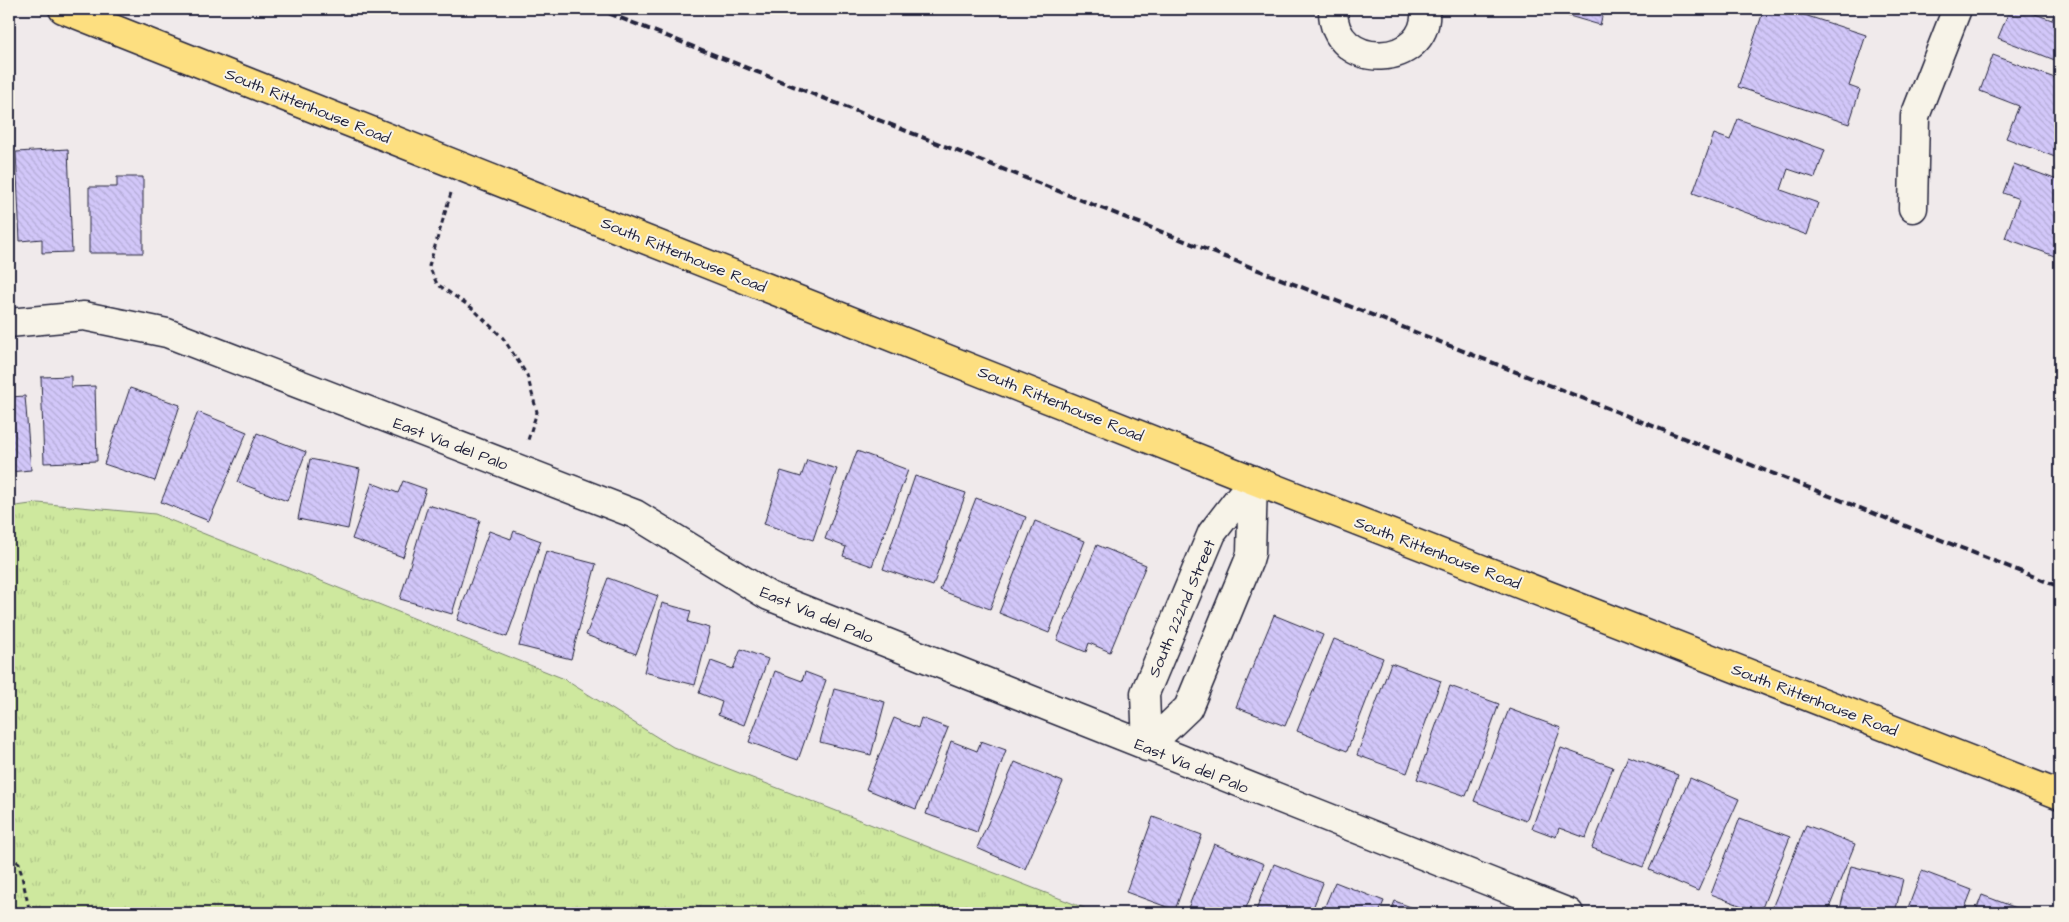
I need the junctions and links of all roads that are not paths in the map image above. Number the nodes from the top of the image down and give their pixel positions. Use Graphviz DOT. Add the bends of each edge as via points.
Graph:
graph roads {
  1 [pos="63,9"];
  2 [pos="1333,9"];
  3 [pos="1425,9"];
  4 [pos="1957,9"];
  5 [pos="1913,208"];
  6 [pos="9,323"];
  7 [pos="1253,480"];
  8 [pos="1147,747"];
  9 [pos="2060,795"];
  10 [pos="1569,913"];
  1 -- 7 [label="main road, South Rittenhouse Road"];
  2 -- 3 [label="street" via="1338,32 1347,44 1374,56 1389,56 1415,41 1422,28"];
  4 -- 5 [label="street" via="1915,116"];
  6 -- 8 [label="street, East Via del Palo" via="84,316 167,333 635,514 769,596"];
  7 -- 8 [label="street, South 222nd Street" via="1212,533 1145,693"];
  7 -- 8 [label="street" via="1249,560 1188,708"];
  7 -- 9 [label="main road, South Rittenhouse Road"];
  8 -- 10 [label="street, East Via del Palo"];
}
